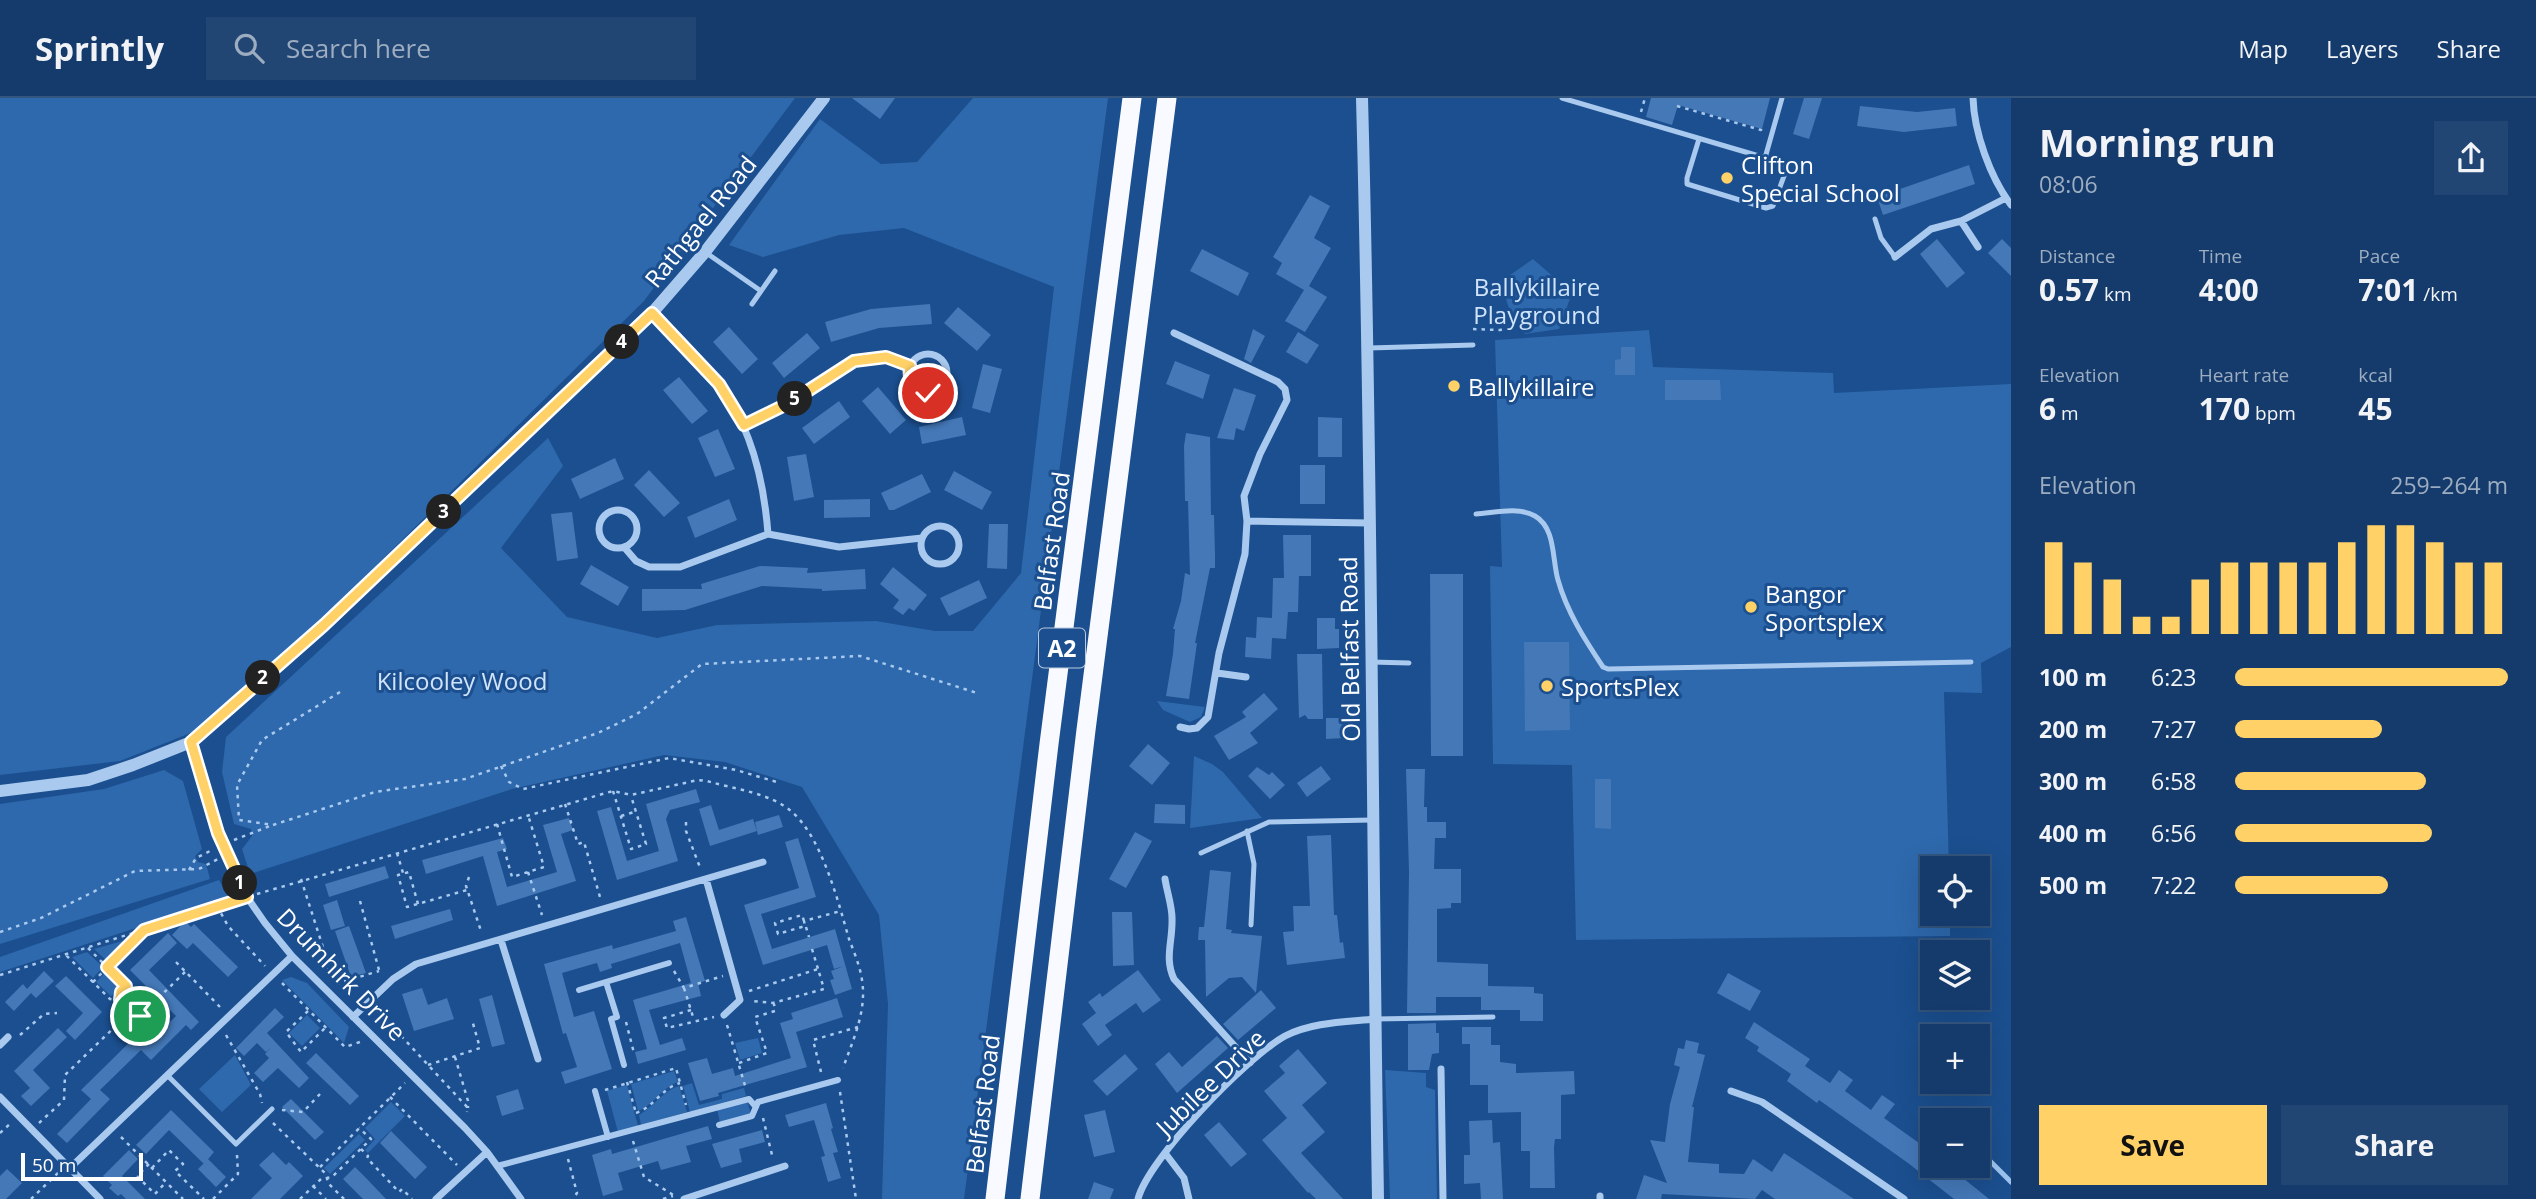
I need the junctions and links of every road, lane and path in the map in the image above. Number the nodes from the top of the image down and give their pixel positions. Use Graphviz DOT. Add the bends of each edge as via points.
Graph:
graph roads {
  1 [pos="824,98"];
  2 [pos="1132,98"];
  3 [pos="1167,98"];
  4 [pos="1362,98"];
  5 [pos="1562,98"];
  6 [pos="1782,98"];
  7 [pos="1973,98"];
  8 [pos="1677,106"];
  9 [pos="1764,120"];
  10 [pos="1699,139"];
  11 [pos="1765,158"];
  12 [pos="2008,201"];
  13 [pos="1875,219"];
  14 [pos="1961,221"];
  15 [pos="1978,247"];
  16 [pos="705,252"];
  17 [pos="1895,257"];
  18 [pos="775,271"];
  19 [pos="761,291"];
  20 [pos="752,304"];
  21 [pos="652,313"];
  22 [pos="1511,314"];
  23 [pos="1473,329"];
  24 [pos="1174,333"];
  25 [pos="1473,345"];
  26 [pos="1369,348"];
  27 [pos="910,366"];
  28 [pos="744,425"];
  29 [pos="1476,514"];
  30 [pos="1247,521"];
  31 [pos="1369,523"];
  32 [pos="768,534"];
  33 [pos="922,538"];
  34 [pos="624,547"];
  35 [pos="1371,662"];
  36 [pos="1409,663"];
  37 [pos="1971,663"];
  38 [pos="1216,673"];
  39 [pos="1246,677"];
  40 [pos="340,692"];
  41 [pos="978,693"];
  42 [pos="1180,727"];
  43 [pos="191,742"];
  44 [pos="501,766"];
  45 [pos="780,783"];
  46 [pos="0,791"];
  47 [pos="612,791"];
  48 [pos="631,795"];
  49 [pos="565,804"];
  50 [pos="636,811"];
  51 [pos="528,814"];
  52 [pos="621,816"];
  53 [pos="1372,820"];
  54 [pos="686,822"];
  55 [pos="497,824"];
  56 [pos="1247,831"];
  57 [pos="397,852"];
  58 [pos="1202,853"];
  59 [pos="228,855"];
  60 [pos="763,862"];
  61 [pos="528,872"];
  62 [pos="403,873"];
  63 [pos="469,877"];
  64 [pos="301,879"];
  65 [pos="706,879"];
  66 [pos="1165,880"];
  67 [pos="467,890"];
  68 [pos="247,897"];
  69 [pos="360,901"];
  70 [pos="538,901"];
  71 [pos="418,904"];
  72 [pos="217,906"];
  73 [pos="604,910"];
  74 [pos="841,911"];
  75 [pos="804,921"];
  76 [pos="1251,925"];
  77 [pos="805,926"];
  78 [pos="144,930"];
  79 [pos="0,932"];
  80 [pos="808,937"];
  81 [pos="501,940"];
  82 [pos="485,945"];
  83 [pos="88,947"];
  84 [pos="812,949"];
  85 [pos="65,954"];
  86 [pos="292,956"];
  87 [pos="176,962"];
  88 [pos="669,963"];
  89 [pos="107,967"];
  90 [pos="818,969"];
  91 [pos="379,971"];
  92 [pos="185,972"];
  93 [pos="273,974"];
  94 [pos="733,974"];
  95 [pos="0,975"];
  96 [pos="393,979"];
  97 [pos="93,982"];
  98 [pos="606,982"];
  99 [pos="324,988"];
  100 [pos="684,988"];
  101 [pos="579,990"];
  102 [pos="740,997"];
  103 [pos="120,1000"];
  104 [pos="773,1003"];
  105 [pos="366,1004"];
  106 [pos="126,1007"];
  107 [pos="691,1010"];
  108 [pos="308,1011"];
  109 [pos="57,1013"];
  110 [pos="724,1015"];
  111 [pos="140,1016"];
  112 [pos="229,1017"];
  113 [pos="353,1017"];
  114 [pos="1493,1017"];
  115 [pos="1375,1019"];
  116 [pos="150,1020"];
  117 [pos="472,1020"];
  118 [pos="694,1020"];
  119 [pos="219,1027"];
  120 [pos="858,1027"];
  121 [pos="325,1028"];
  122 [pos="8,1037"];
  123 [pos="374,1037"];
  124 [pos="0,1045"];
  125 [pos="455,1056"];
  126 [pos="538,1059"];
  127 [pos="739,1063"];
  128 [pos="1250,1063"];
  129 [pos="428,1065"];
  130 [pos="624,1065"];
  131 [pos="1441,1069"];
  132 [pos="168,1076"];
  133 [pos="412,1076"];
  134 [pos="838,1080"];
  135 [pos="627,1082"];
  136 [pos="680,1083"];
  137 [pos="824,1084"];
  138 [pos="595,1091"];
  139 [pos="1731,1091"];
  140 [pos="320,1094"];
  141 [pos="607,1096"];
  142 [pos="0,1097"];
  143 [pos="390,1097"];
  144 [pos="749,1099"];
  145 [pos="756,1107"];
  146 [pos="468,1108"];
  147 [pos="272,1109"];
  148 [pos="636,1113"];
  149 [pos="265,1115"];
  150 [pos="689,1115"];
  151 [pos="719,1125"];
  152 [pos="359,1128"];
  153 [pos="465,1128"];
  154 [pos="640,1128"];
  155 [pos="112,1129"];
  156 [pos="32,1130"];
  157 [pos="629,1131"];
  158 [pos="608,1137"];
  159 [pos="236,1144"];
  160 [pos="361,1149"];
  161 [pos="565,1149"];
  162 [pos="487,1152"];
  163 [pos="1165,1153"];
  164 [pos="150,1166"];
  165 [pos="497,1166"];
  166 [pos="785,1166"];
  167 [pos="68,1167"];
  168 [pos="319,1168"];
  169 [pos="776,1169"];
  170 [pos="465,1173"];
  171 [pos="327,1178"];
  172 [pos="166,1182"];
  173 [pos="313,1186"];
  174 [pos="674,1196"];
  175 [pos="31,1199"];
  176 [pos="100,1199"];
  177 [pos="183,1199"];
  178 [pos="204,1199"];
  179 [pos="213,1199"];
  180 [pos="300,1199"];
  181 [pos="326,1199"];
  182 [pos="345,1199"];
  183 [pos="412,1199"];
  184 [pos="436,1199"];
  185 [pos="522,1199"];
  186 [pos="573,1199"];
  187 [pos="663,1199"];
  188 [pos="682,1199"];
  189 [pos="995,1199"];
  190 [pos="1030,1199"];
  191 [pos="1138,1199"];
  192 [pos="1189,1199"];
  193 [pos="1378,1199"];
  194 [pos="1443,1199"];
  195 [pos="1904,1199"];
  1 -- 16 [label="street, Rathgael Road"];
  2 -- 189 [label="highway, Belfast Road / A2"];
  3 -- 190 [label="highway, A2"];
  4 -- 26 [label="street, Old Belfast Road"];
  5 -- 10 [label="lane"];
  6 -- 11 [label="lane"];
  7 -- 12 [label="street" via="1981,139"];
  8 -- 9 [label="path" via="1761,130"];
  10 -- 11 [label="lane"];
  10 -- 11 [label="lane" via="1687,184 1766,208 1777,199 1784,167"];
  12 -- 14 [label="street"];
  13 -- 17 [label="lane" via="1881,238"];
  14 -- 15 [label="street"];
  14 -- 17 [label="street" via="1930,229"];
  16 -- 19 [label="lane"];
  16 -- 21 [label="street, Rathgael Road"];
  18 -- 19 [label="lane"];
  19 -- 20 [label="lane"];
  21 -- 28 [label="street" via="719,384"];
  21 -- 43 [label="street, Rathgael Road" via="334,616"];
  22 -- 23 [label="path" via="1508,328"];
  24 -- 30 [label="street" via="1285,389 1287,400 1244,496"];
  25 -- 26 [label="lane"];
  26 -- 31 [label="street, Old Belfast Road"];
  27 -- 27 [label="street" via="912,384 922,392 934,391 947,378 946,366 937,356 925,354"];
  27 -- 28 [label="street" via="886,357 854,361 789,403"];
  28 -- 32 [label="street" via="765,496"];
  29 -- 37 [label="lane" via="1517,511 1542,523 1552,544 1563,596 1603,667"];
  30 -- 31 [label="street"];
  30 -- 38 [label="street" via="1245,554"];
  31 -- 35 [label="street, Old Belfast Road"];
  32 -- 33 [label="street" via="839,547"];
  32 -- 34 [label="street" via="680,566 649,567"];
  33 -- 33 [label="street" via="924,555 934,563 952,560 959,550 958,537 943,526 931,528"];
  34 -- 34 [label="street" via="634,540 636,522 627,512 614,510 600,522 600,535 606,545"];
  35 -- 36 [label="lane"];
  35 -- 53 [label="street, Old Belfast Road"];
  38 -- 39 [label="street"];
  38 -- 42 [label="street" via="1208,717 1197,728"];
  40 -- 44 [label="path" via="262,740 237,785 239,820 273,825 376,792 465,779"];
  41 -- 44 [label="path" via="860,656 702,664 637,714 598,733"];
  43 -- 46 [label="street, Rathgael Road" via="88,780"];
  43 -- 59 [label="street, Drumhirk Drive"];
  44 -- 45 [label="path" via="509,782 523,789 669,758"];
  47 -- 52 [label="path"];
  48 -- 50 [label="path"];
  49 -- 73 [label="path" via="578,844 584,842"];
  50 -- 52 [label="path"];
  50 -- 52 [label="path" via="646,844 631,849"];
  51 -- 61 [label="path" via="544,867"];
  53 -- 56 [label="lane" via="1269,822"];
  53 -- 115 [label="street, Old Belfast Road"];
  54 -- 65 [label="path" via="694,856"];
  55 -- 61 [label="path" via="512,877"];
  56 -- 58 [label="lane"];
  56 -- 76 [label="lane" via="1254,864"];
  57 -- 62 [label="path"];
  59 -- 68 [label="street, Drumhirk Drive"];
  59 -- 79 [label="path" via="199,869 135,871 41,918"];
  60 -- 65 [label="street"];
  61 -- 70 [label="path"];
  62 -- 71 [label="path" via="408,872"];
  62 -- 71 [label="path" via="398,875 407,908"];
  63 -- 67 [label="path"];
  64 -- 99 [label="path" via="329,967"];
  65 -- 73 [label="street"];
  65 -- 94 [label="street"];
  66 -- 128 [label="street" via="1172,918 1169,968 1174,979"];
  67 -- 71 [label="path"];
  67 -- 82 [label="path"];
  68 -- 72 [label="path"];
  68 -- 86 [label="street, Drumhirk Drive"];
  69 -- 91 [label="path"];
  72 -- 78 [label="path"];
  72 -- 93 [label="path" via="228,926"];
  73 -- 81 [label="street"];
  74 -- 75 [label="path"];
  75 -- 77 [label="path"];
  75 -- 77 [label="path" via="802,915 775,923 778,934"];
  77 -- 80 [label="path"];
  78 -- 83 [label="path"];
  78 -- 89 [label="path"];
  81 -- 82 [label="street"];
  81 -- 126 [label="street"];
  82 -- 96 [label="street" via="416,964"];
  83 -- 85 [label="path"];
  83 -- 89 [label="path"];
  84 -- 90 [label="path"];
  85 -- 95 [label="path"];
  85 -- 97 [label="path"];
  86 -- 93 [label="street"];
  86 -- 99 [label="street, Drumhirk Drive"];
  87 -- 92 [label="path"];
  88 -- 98 [label="street"];
  88 -- 100 [label="path"];
  89 -- 97 [label="path"];
  89 -- 103 [label="path" via="126,986"];
  90 -- 102 [label="path"];
  90 -- 104 [label="path" via="824,989"];
  91 -- 96 [label="path"];
  91 -- 99 [label="path"];
  92 -- 111 [label="path"];
  92 -- 112 [label="path"];
  93 -- 108 [label="path"];
  93 -- 112 [label="street"];
  94 -- 100 [label="path"];
  94 -- 102 [label="street"];
  96 -- 105 [label="street"];
  97 -- 103 [label="path" via="110,999"];
  98 -- 101 [label="street"];
  98 -- 130 [label="street"];
  99 -- 113 [label="street, Drumhirk Drive"];
  100 -- 107 [label="path"];
  102 -- 104 [label="path"];
  102 -- 110 [label="street"];
  103 -- 106 [label="path"];
  104 -- 127 [label="path" via="775,1011 755,1017 766,1053"];
  105 -- 113 [label="street"];
  105 -- 129 [label="path" via="381,1012"];
  106 -- 111 [label="path"];
  106 -- 156 [label="path" via="126,1016 65,1074 64,1100"];
  107 -- 118 [label="path"];
  107 -- 118 [label="path" via="664,1018 667,1028"];
  108 -- 121 [label="path"];
  108 -- 121 [label="path" via="286,1032 301,1052"];
  109 -- 122 [label="path" via="44,1014 22,1035"];
  110 -- 118 [label="path"];
  110 -- 127 [label="path"];
  111 -- 116 [label="path"];
  112 -- 119 [label="street"];
  113 -- 123 [label="street, Drumhirk Drive"];
  114 -- 115 [label="lane"];
  115 -- 128 [label="street, Jubilee Drive" via="1326,1024 1286,1036"];
  115 -- 193 [label="street, Old Belfast Road"];
  117 -- 125 [label="path" via="480,1048"];
  119 -- 132 [label="street"];
  119 -- 149 [label="path" via="260,1094"];
  120 -- 137 [label="path" via="813,1040"];
  121 -- 123 [label="path" via="345,1047"];
  122 -- 124 [label="street"];
  123 -- 133 [label="street, Drumhirk Drive"];
  125 -- 129 [label="path"];
  125 -- 146 [label="path"];
  127 -- 144 [label="path"];
  128 -- 163 [label="street, Jubilee Drive"];
  129 -- 146 [label="path"];
  131 -- 194 [label="street"];
  132 -- 155 [label="street"];
  132 -- 159 [label="lane"];
  133 -- 143 [label="path"];
  133 -- 153 [label="street, Drumhirk Drive"];
  134 -- 137 [label="street"];
  135 -- 136 [label="path" via="676,1069"];
  135 -- 141 [label="path" via="605,1089"];
  135 -- 148 [label="path"];
  136 -- 148 [label="path"];
  136 -- 150 [label="path"];
  137 -- 145 [label="street" via="758,1102"];
  138 -- 158 [label="street"];
  139 -- 195 [label="street" via="1762,1102"];
  140 -- 147 [label="path" via="303,1112"];
  142 -- 156 [label="street"];
  143 -- 152 [label="path"];
  143 -- 170 [label="path"];
  144 -- 145 [label="street"];
  144 -- 150 [label="street"];
  145 -- 151 [label="street" via="752,1116"];
  145 -- 169 [label="path" via="762,1114"];
  146 -- 153 [label="path"];
  147 -- 149 [label="lane"];
  148 -- 154 [label="path"];
  149 -- 159 [label="lane"];
  149 -- 168 [label="path"];
  150 -- 154 [label="street"];
  152 -- 160 [label="path" via="371,1139"];
  152 -- 168 [label="path"];
  153 -- 162 [label="street, Drumhirk Drive"];
  154 -- 157 [label="street"];
  155 -- 164 [label="path"];
  155 -- 167 [label="street"];
  156 -- 167 [label="street"];
  157 -- 158 [label="street"];
  157 -- 174 [label="path" via="644,1177"];
  158 -- 161 [label="street"];
  159 -- 179 [label="path" via="238,1174"];
  160 -- 171 [label="path"];
  160 -- 183 [label="path" via="399,1192 402,1189"];
  161 -- 165 [label="street"];
  161 -- 186 [label="path" via="577,1192"];
  162 -- 165 [label="street, Drumhirk Drive"];
  162 -- 170 [label="street"];
  163 -- 191 [label="street, Jubilee Drive" via="1141,1185"];
  163 -- 192 [label="street" via="1184,1178"];
  164 -- 172 [label="path"];
  164 -- 172 [label="path" via="137,1176 155,1194"];
  164 -- 178 [label="path" via="169,1150 183,1164 175,1171"];
  165 -- 185 [label="street, Drumhirk Drive"];
  166 -- 169 [label="street"];
  167 -- 175 [label="path"];
  167 -- 176 [label="street"];
  168 -- 171 [label="path"];
  169 -- 188 [label="street"];
  170 -- 184 [label="street"];
  171 -- 173 [label="path"];
  171 -- 182 [label="path"];
  172 -- 177 [label="path"];
  173 -- 180 [label="path"];
  173 -- 181 [label="path"];
  174 -- 187 [label="path"];
  174 -- 188 [label="path"];
}
